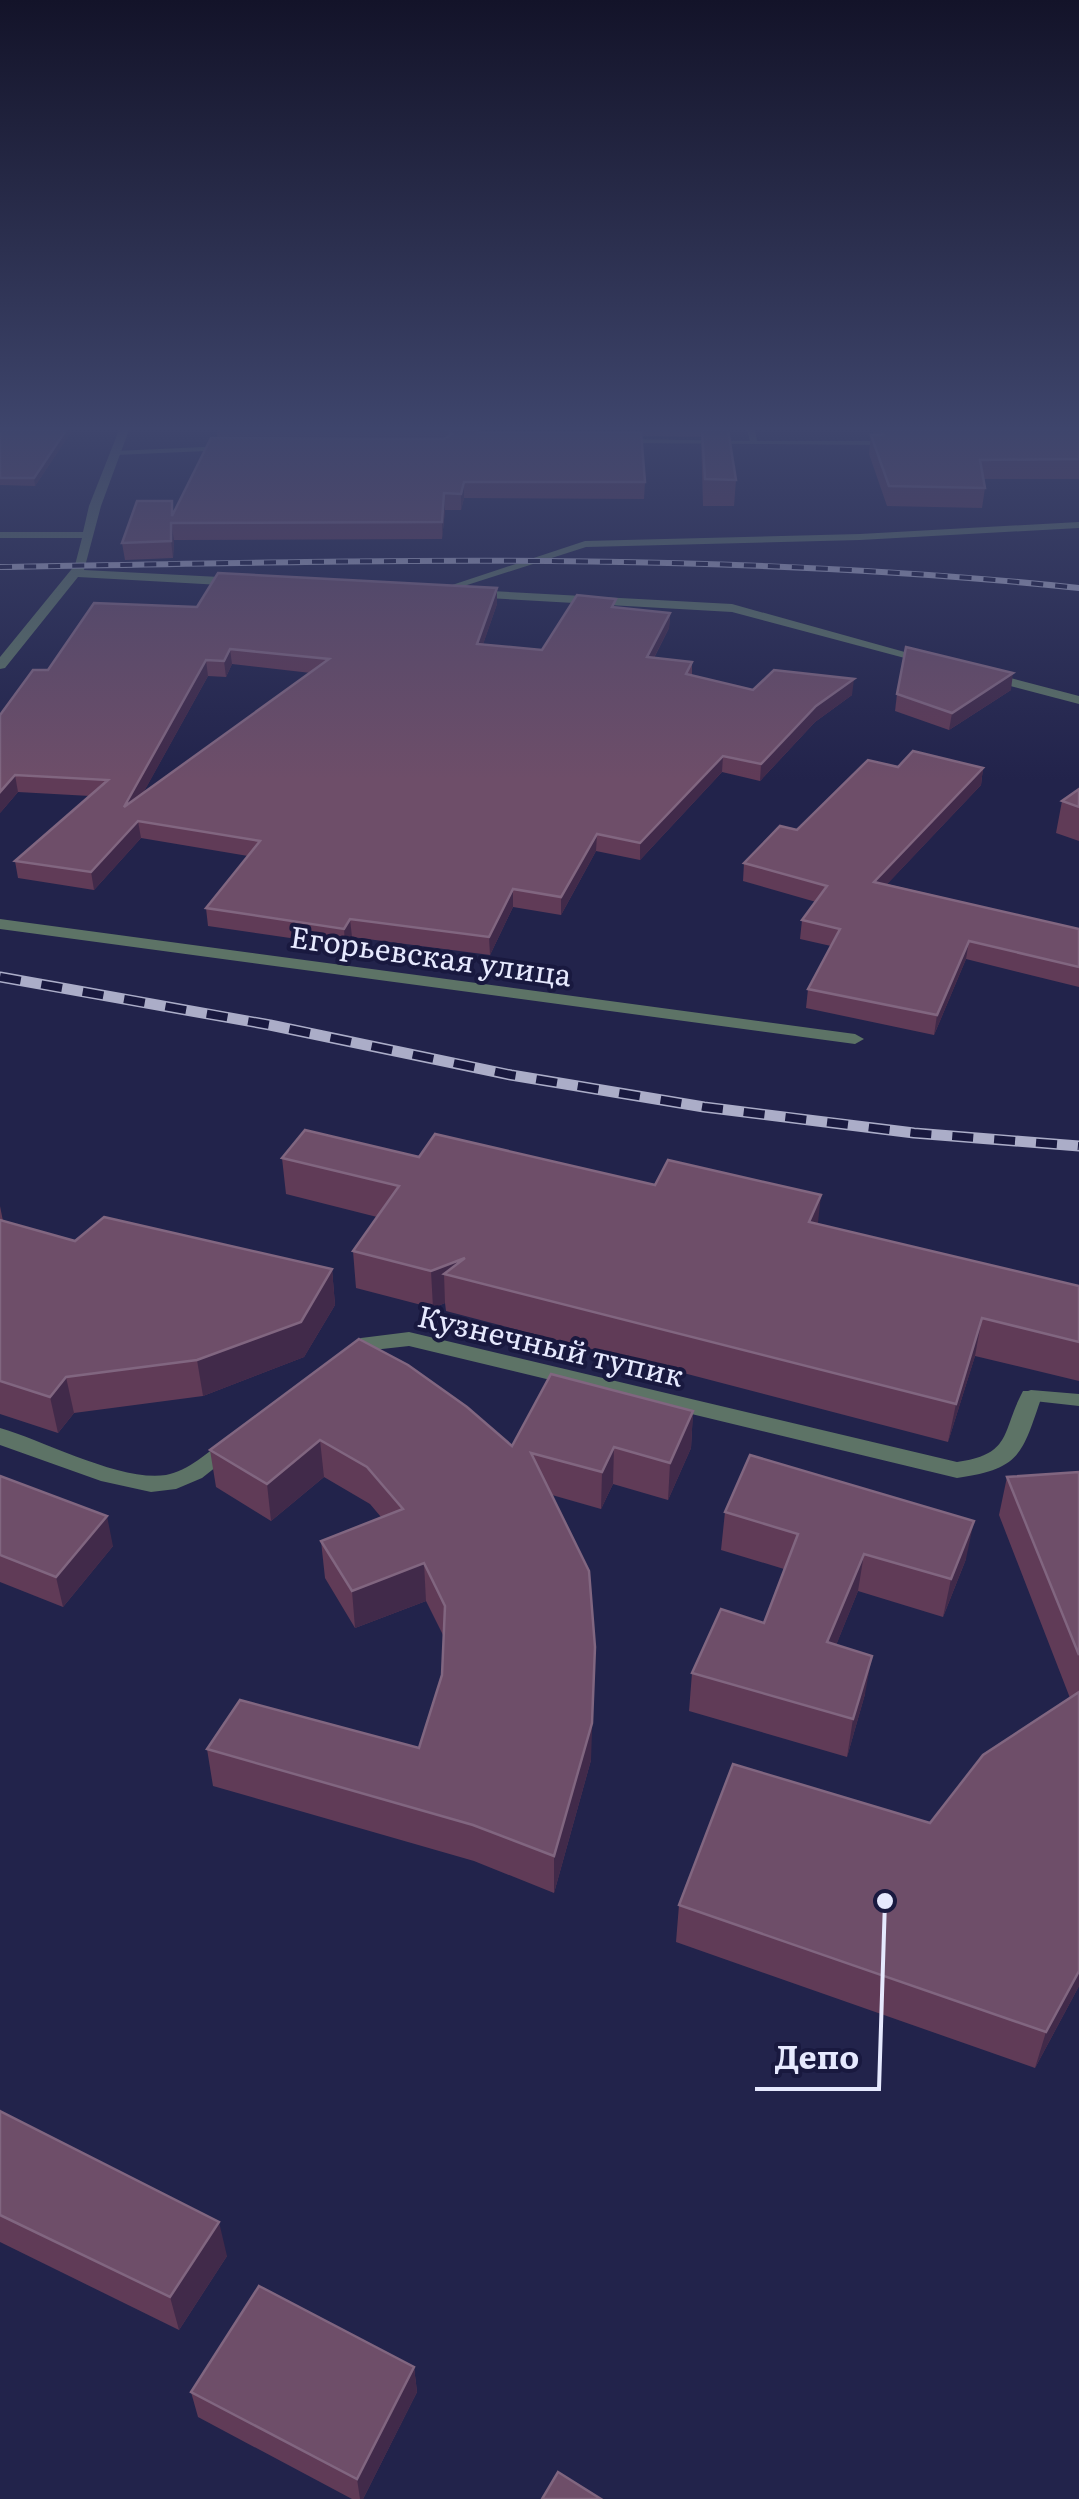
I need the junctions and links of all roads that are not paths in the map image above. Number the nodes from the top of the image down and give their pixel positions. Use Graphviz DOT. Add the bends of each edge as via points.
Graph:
graph roads {
  1 [pos="85,547"];
  2 [pos="577,547"];
  3 [pos="76,573"];
  4 [pos="260,583"];
  5 [pos="416,591"];
  6 [pos="436,592"];
  7 [pos="0,664"];
  8 [pos="944,664"];
  9 [pos="983,674"];
  10 [pos="1079,700"];
  11 [pos="0,924"];
  12 [pos="855,1039"];
  13 [pos="335,1366"];
  14 [pos="1031,1396"];
  15 [pos="1079,1400"];
  16 [pos="246,1434"];
  17 [pos="0,1436"];
  1 -- 3 [label="street"];
  2 -- 6 [label="lane"];
  3 -- 4 [label="street"];
  3 -- 7 [label="street"];
  5 -- 6 [label="street"];
  6 -- 8 [label="street" via="732,608"];
  9 -- 10 [label="street"];
  11 -- 12 [label="street, Егорьевская улица"];
  13 -- 14 [label="street, Кузнечный тупик" via="368,1343 409,1339 957,1470 992,1467 1010,1452"];
  14 -- 15 [label="lane"];
  16 -- 17 [label="street" via="202,1468 164,1484 120,1478"];
}
